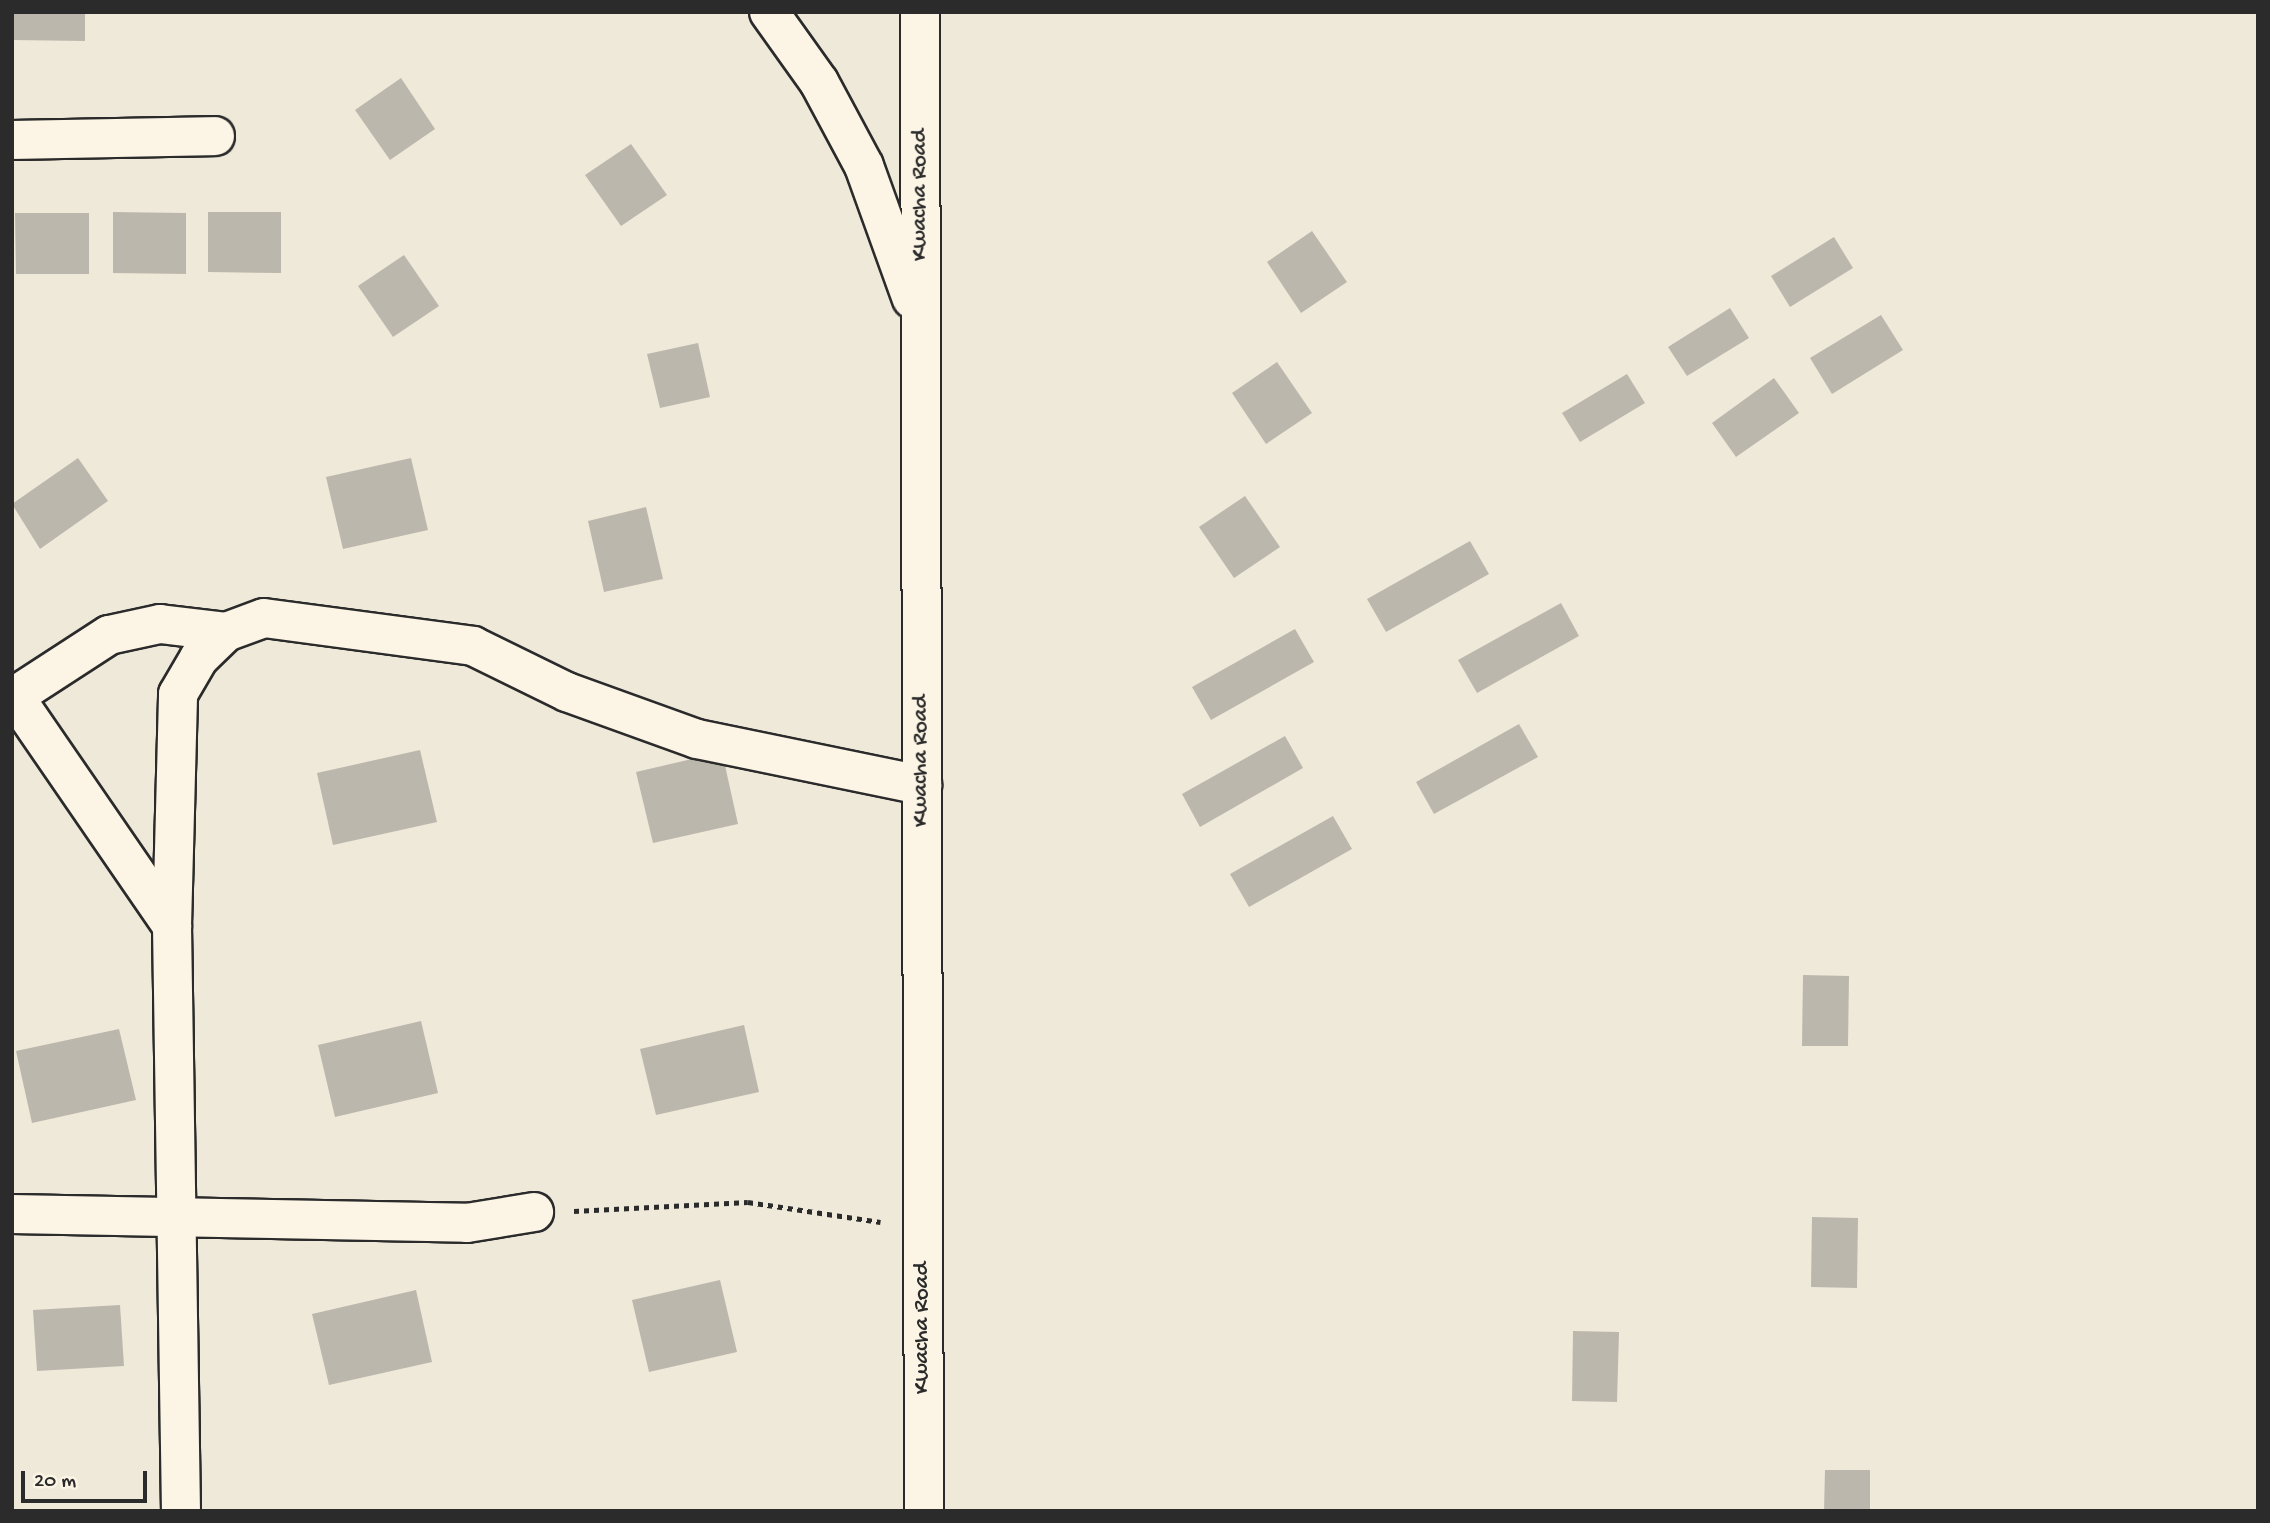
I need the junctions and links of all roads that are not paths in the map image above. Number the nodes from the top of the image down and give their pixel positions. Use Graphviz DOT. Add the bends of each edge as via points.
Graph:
graph roads {
  1 [pos="769,12"];
  2 [pos="920,12"];
  3 [pos="215,136"];
  4 [pos="12,140"];
  5 [pos="922,327"];
  6 [pos="226,632"];
  7 [pos="13,695"];
  8 [pos="29,748"];
  9 [pos="922,785"];
  10 [pos="172,926"];
  11 [pos="534,1212"];
  12 [pos="12,1214"];
  13 [pos="174,1214"];
  14 [pos="181,1511"];
  15 [pos="924,1511"];
  1 -- 5 [label="street" via="818,82 864,166"];
  2 -- 5 [label="street, Kwacha Road"];
  3 -- 4 [label="street"];
  5 -- 9 [label="street, Kwacha Road"];
  6 -- 7 [label="street" via="160,624 109,635"];
  6 -- 9 [label="street" via="264,618 473,646 567,692 697,739"];
  6 -- 10 [label="street" via="199,658 178,694"];
  7 -- 8 [label="street"];
  8 -- 10 [label="street"];
  9 -- 15 [label="street, Kwacha Road"];
  10 -- 13 [label="street"];
  11 -- 13 [label="street" via="467,1223"];
  12 -- 13 [label="street"];
  13 -- 14 [label="street"];
}
